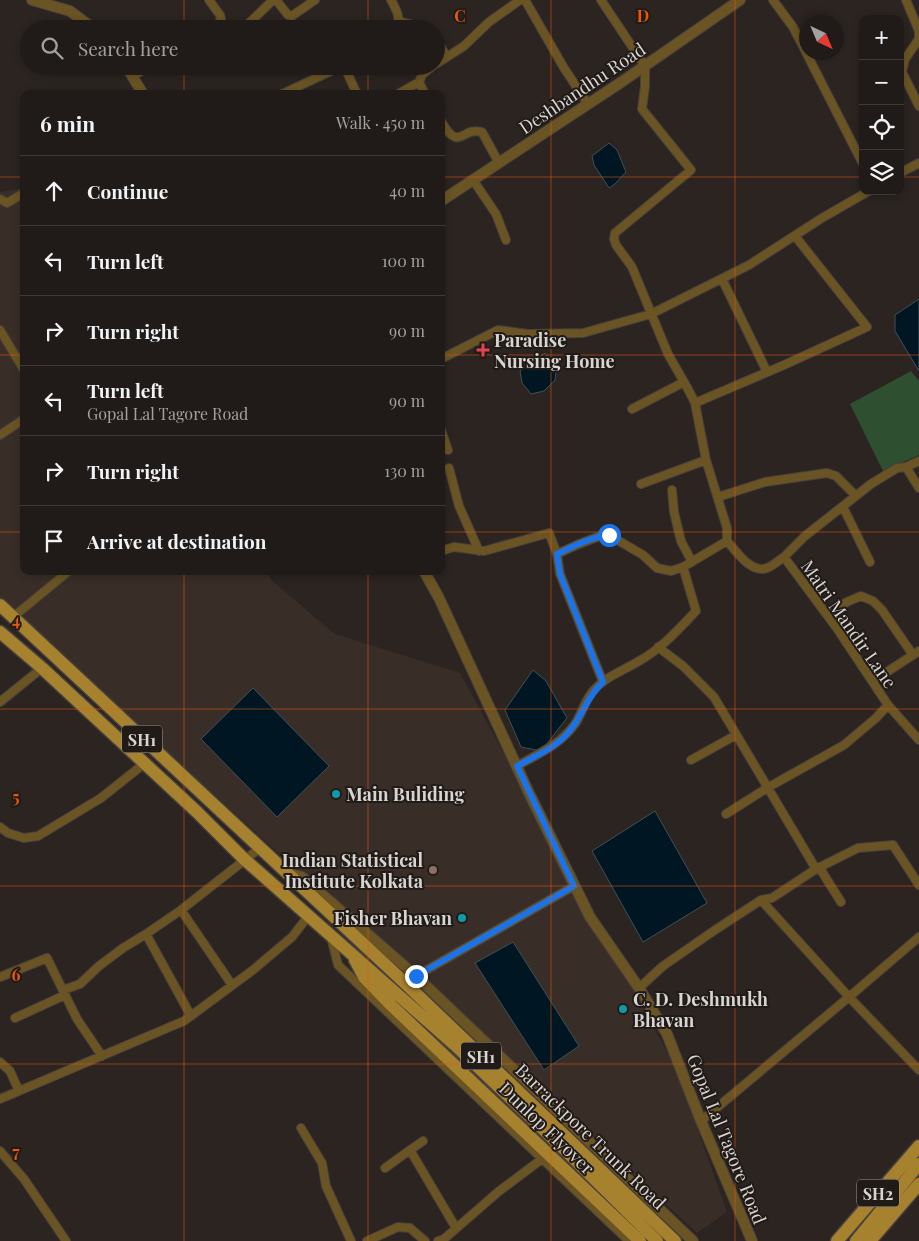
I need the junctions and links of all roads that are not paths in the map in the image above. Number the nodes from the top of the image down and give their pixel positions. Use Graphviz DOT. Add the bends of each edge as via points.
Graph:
graph roads {
  1 [pos="32,0"];
  2 [pos="210,0"];
  3 [pos="275,0"];
  4 [pos="315,0"];
  5 [pos="391,0"];
  6 [pos="520,0"];
  7 [pos="524,0"];
  8 [pos="601,0"];
  9 [pos="740,0"];
  10 [pos="773,0"];
  11 [pos="906,0"];
  12 [pos="52,3"];
  13 [pos="82,20"];
  14 [pos="220,20"];
  15 [pos="253,20"];
  16 [pos="398,20"];
  17 [pos="445,54"];
  18 [pos="447,57"];
  19 [pos="645,66"];
  20 [pos="323,75"];
  21 [pos="348,75"];
  22 [pos="422,75"];
  23 [pos="133,76"];
  24 [pos="419,82"];
  25 [pos="141,90"];
  26 [pos="291,90"];
  27 [pos="356,90"];
  28 [pos="405,90"];
  29 [pos="423,90"];
  30 [pos="588,104"];
  31 [pos="919,106"];
  32 [pos="445,128"];
  33 [pos="859,156"];
  34 [pos="499,163"];
  35 [pos="919,163"];
  36 [pos="904,172"];
  37 [pos="473,180"];
  38 [pos="20,195"];
  39 [pos="862,195"];
  40 [pos="445,198"];
  41 [pos="0,199"];
  42 [pos="794,236"];
  43 [pos="506,240"];
  44 [pos="722,279"];
  45 [pos="651,314"];
  46 [pos="0,330"];
  47 [pos="445,357"];
  48 [pos="20,363"];
  49 [pos="767,372"];
  50 [pos="684,382"];
  51 [pos="694,403"];
  52 [pos="632,409"];
  53 [pos="20,422"];
  54 [pos="0,435"];
  55 [pos="445,441"];
  56 [pos="448,450"];
  57 [pos="706,460"];
  58 [pos="919,460"];
  59 [pos="449,468"];
  60 [pos="906,468"];
  61 [pos="642,484"];
  62 [pos="919,488"];
  63 [pos="672,490"];
  64 [pos="856,496"];
  65 [pos="718,497"];
  66 [pos="843,507"];
  67 [pos="727,540"];
  68 [pos="445,550"];
  69 [pos="479,551"];
  70 [pos="557,554"];
  71 [pos="784,557"];
  72 [pos="692,562"];
  73 [pos="870,562"];
  74 [pos="683,567"];
  75 [pos="64,575"];
  76 [pos="426,575"];
  77 [pos="0,605"];
  78 [pos="826,613"];
  79 [pos="13,617"];
  80 [pos="0,632"];
  81 [pos="658,647"];
  82 [pos="916,653"];
  83 [pos="42,668"];
  84 [pos="873,681"];
  85 [pos="603,682"];
  86 [pos="0,702"];
  87 [pos="888,705"];
  88 [pos="736,735"];
  89 [pos="919,740"];
  90 [pos="691,760"];
  91 [pos="145,763"];
  92 [pos="517,766"];
  93 [pos="767,788"];
  94 [pos="726,814"];
  95 [pos="0,827"];
  96 [pos="260,848"];
  97 [pos="244,859"];
  98 [pos="817,868"];
  99 [pos="285,871"];
  100 [pos="919,885"];
  101 [pos="574,886"];
  102 [pos="761,900"];
  103 [pos="841,902"];
  104 [pos="181,910"];
  105 [pos="309,916"];
  106 [pos="146,934"];
  107 [pos="331,935"];
  108 [pos="919,937"];
  109 [pos="350,952"];
  110 [pos="416,976"];
  111 [pos="0,977"];
  112 [pos="232,985"];
  113 [pos="639,988"];
  114 [pos="64,993"];
  115 [pos="850,998"];
  116 [pos="191,1016"];
  117 [pos="15,1018"];
  118 [pos="102,1056"];
  119 [pos="0,1062"];
  120 [pos="919,1070"];
  121 [pos="19,1091"];
  122 [pos="0,1100"];
  123 [pos="701,1121"];
  124 [pos="301,1128"];
  125 [pos="422,1140"];
  126 [pos="919,1146"];
  127 [pos="410,1150"];
  128 [pos="0,1151"];
  129 [pos="542,1160"];
  130 [pos="919,1164"];
  131 [pos="385,1168"];
  132 [pos="919,1184"];
  133 [pos="456,1228"];
  134 [pos="66,1241"];
  135 [pos="350,1241"];
  136 [pos="367,1241"];
  137 [pos="425,1241"];
  138 [pos="438,1241"];
  139 [pos="629,1241"];
  140 [pos="640,1241"];
  141 [pos="657,1241"];
  142 [pos="675,1241"];
  143 [pos="693,1241"];
  144 [pos="752,1241"];
  145 [pos="837,1241"];
  146 [pos="856,1241"];
  147 [pos="870,1241"];
  1 -- 12 [label="street"];
  2 -- 14 [label="street"];
  3 -- 4 [label="street" via="292,16"];
  3 -- 15 [label="street"];
  5 -- 16 [label="street" via="399,14"];
  6 -- 18 [label="street"];
  7 -- 30 [label="street"];
  8 -- 19 [label="street"];
  9 -- 19 [label="street, Deshbandhu Road"];
  10 -- 33 [label="street" via="793,28"];
  11 -- 31 [label="street" via="919,31 919,39 905,59 902,72"];
  12 -- 13 [label="street"];
  17 -- 18 [label="street"];
  19 -- 30 [label="street, Deshbandhu Road"];
  19 -- 45 [label="street" via="642,109 691,170 615,233 616,245 632,268"];
  20 -- 26 [label="street"];
  21 -- 27 [label="street"];
  22 -- 24 [label="street"];
  23 -- 25 [label="street"];
  24 -- 28 [label="street"];
  24 -- 29 [label="street"];
  30 -- 34 [label="street, Deshbandhu Road"];
  32 -- 34 [label="street" via="454,137 477,130 482,132"];
  34 -- 37 [label="street, Deshbandhu Road"];
  35 -- 36 [label="street"];
  37 -- 40 [label="street, Deshbandhu Road"];
  37 -- 43 [label="street" via="496,214"];
  38 -- 41 [label="street" via="7,203"];
  39 -- 42 [label="street"];
  42 -- 44 [label="street"];
  42 -- 49 [label="street" via="866,327"];
  44 -- 45 [label="street"];
  44 -- 49 [label="street"];
  45 -- 47 [label="street" via="582,333 528,334 498,330"];
  45 -- 50 [label="street"];
  46 -- 48 [label="street"];
  49 -- 51 [label="street"];
  50 -- 51 [label="street"];
  50 -- 52 [label="street"];
  51 -- 57 [label="street"];
  53 -- 54 [label="street"];
  55 -- 56 [label="street"];
  57 -- 61 [label="street"];
  57 -- 65 [label="street"];
  58 -- 60 [label="street"];
  59 -- 69 [label="street" via="459,506"];
  60 -- 62 [label="street"];
  60 -- 64 [label="street" via="897,468"];
  63 -- 72 [label="street" via="680,541"];
  64 -- 65 [label="street" via="836,476 827,472 764,482"];
  64 -- 66 [label="street"];
  65 -- 67 [label="street"];
  66 -- 71 [label="street"];
  66 -- 73 [label="street"];
  67 -- 71 [label="street, Matri Mandir Lane" via="751,566 758,569 767,568"];
  67 -- 72 [label="street"];
  68 -- 69 [label="street" via="454,547"];
  69 -- 70 [label="street" via="549,533"];
  70 -- 74 [label="street" via="609,535 643,555 657,568 671,571"];
  70 -- 85 [label="street" via="560,574"];
  71 -- 78 [label="street, Matri Mandir Lane"];
  72 -- 74 [label="street"];
  74 -- 81 [label="street" via="696,611"];
  75 -- 79 [label="street"];
  76 -- 92 [label="street, Gopal Lal Tagore Road"];
  77 -- 79 [label="main road, Barrackpore Trunk Road / SH1"];
  78 -- 82 [label="street" via="860,596 873,601"];
  78 -- 84 [label="street, Matri Mandir Lane"];
  79 -- 96 [label="main road, Barrackpore Trunk Road / SH1"];
  80 -- 83 [label="main road, Barrackpore Trunk Road / SH1"];
  81 -- 85 [label="street"];
  81 -- 88 [label="street" via="714,697"];
  82 -- 84 [label="street"];
  83 -- 86 [label="street"];
  83 -- 91 [label="main road, Barrackpore Trunk Road / SH1"];
  84 -- 87 [label="street, Matri Mandir Lane"];
  85 -- 92 [label="street" via="593,691 565,736"];
  87 -- 89 [label="street, Matri Mandir Lane"];
  87 -- 93 [label="street" via="844,745"];
  88 -- 90 [label="street"];
  88 -- 93 [label="street"];
  91 -- 95 [label="street" via="101,798 38,836 24,838"];
  91 -- 97 [label="main road, Barrackpore Trunk Road / SH1"];
  92 -- 101 [label="street, Gopal Lal Tagore Road"];
  93 -- 94 [label="street"];
  93 -- 98 [label="street"];
  96 -- 97 [label="street"];
  96 -- 99 [label="main road, Barrackpore Trunk Road / SH1"];
  97 -- 104 [label="street"];
  97 -- 105 [label="main road, Barrackpore Trunk Road / SH1"];
  98 -- 100 [label="street" via="858,848 893,845"];
  98 -- 102 [label="street" via="772,898"];
  98 -- 103 [label="street"];
  99 -- 110 [label="street" via="302,877"];
  99 -- 142 [label="main road, Barrackpore Trunk Road / SH1"];
  101 -- 110 [label="street"];
  101 -- 113 [label="street, Gopal Lal Tagore Road" via="590,917"];
  102 -- 113 [label="street" via="663,966"];
  102 -- 115 [label="street"];
  104 -- 106 [label="street"];
  104 -- 112 [label="street"];
  105 -- 107 [label="main road, Barrackpore Trunk Road / SH1"];
  105 -- 112 [label="street" via="292,937"];
  106 -- 114 [label="street"];
  106 -- 116 [label="street"];
  107 -- 109 [label="main road, Barrackpore Trunk Road / SH1"];
  107 -- 129 [label="street" via="338,965"];
  108 -- 115 [label="street"];
  109 -- 140 [label="main road, Dunlop Flyover" via="364,977 391,1005"];
  109 -- 141 [label="main road, Barrackpore Trunk Road / SH1" via="456,1046"];
  110 -- 143 [label="street"];
  111 -- 114 [label="street" via="47,958"];
  112 -- 116 [label="street"];
  113 -- 123 [label="street, Gopal Lal Tagore Road" via="667,1034"];
  114 -- 117 [label="street"];
  114 -- 118 [label="street"];
  115 -- 120 [label="street"];
  115 -- 123 [label="street"];
  116 -- 118 [label="street"];
  118 -- 121 [label="street"];
  119 -- 121 [label="street" via="10,1071"];
  121 -- 122 [label="street"];
  123 -- 144 [label="street, Gopal Lal Tagore Road"];
  124 -- 135 [label="street" via="322,1163 326,1186"];
  125 -- 127 [label="street"];
  126 -- 145 [label="main road, SH2"];
  127 -- 131 [label="street"];
  127 -- 133 [label="street"];
  128 -- 134 [label="street" via="24,1179"];
  129 -- 133 [label="street"];
  129 -- 139 [label="street"];
  130 -- 146 [label="main road"];
  132 -- 147 [label="main road, SH2"];
  133 -- 138 [label="street"];
  136 -- 137 [label="street" via="398,1227 410,1228"];
}
